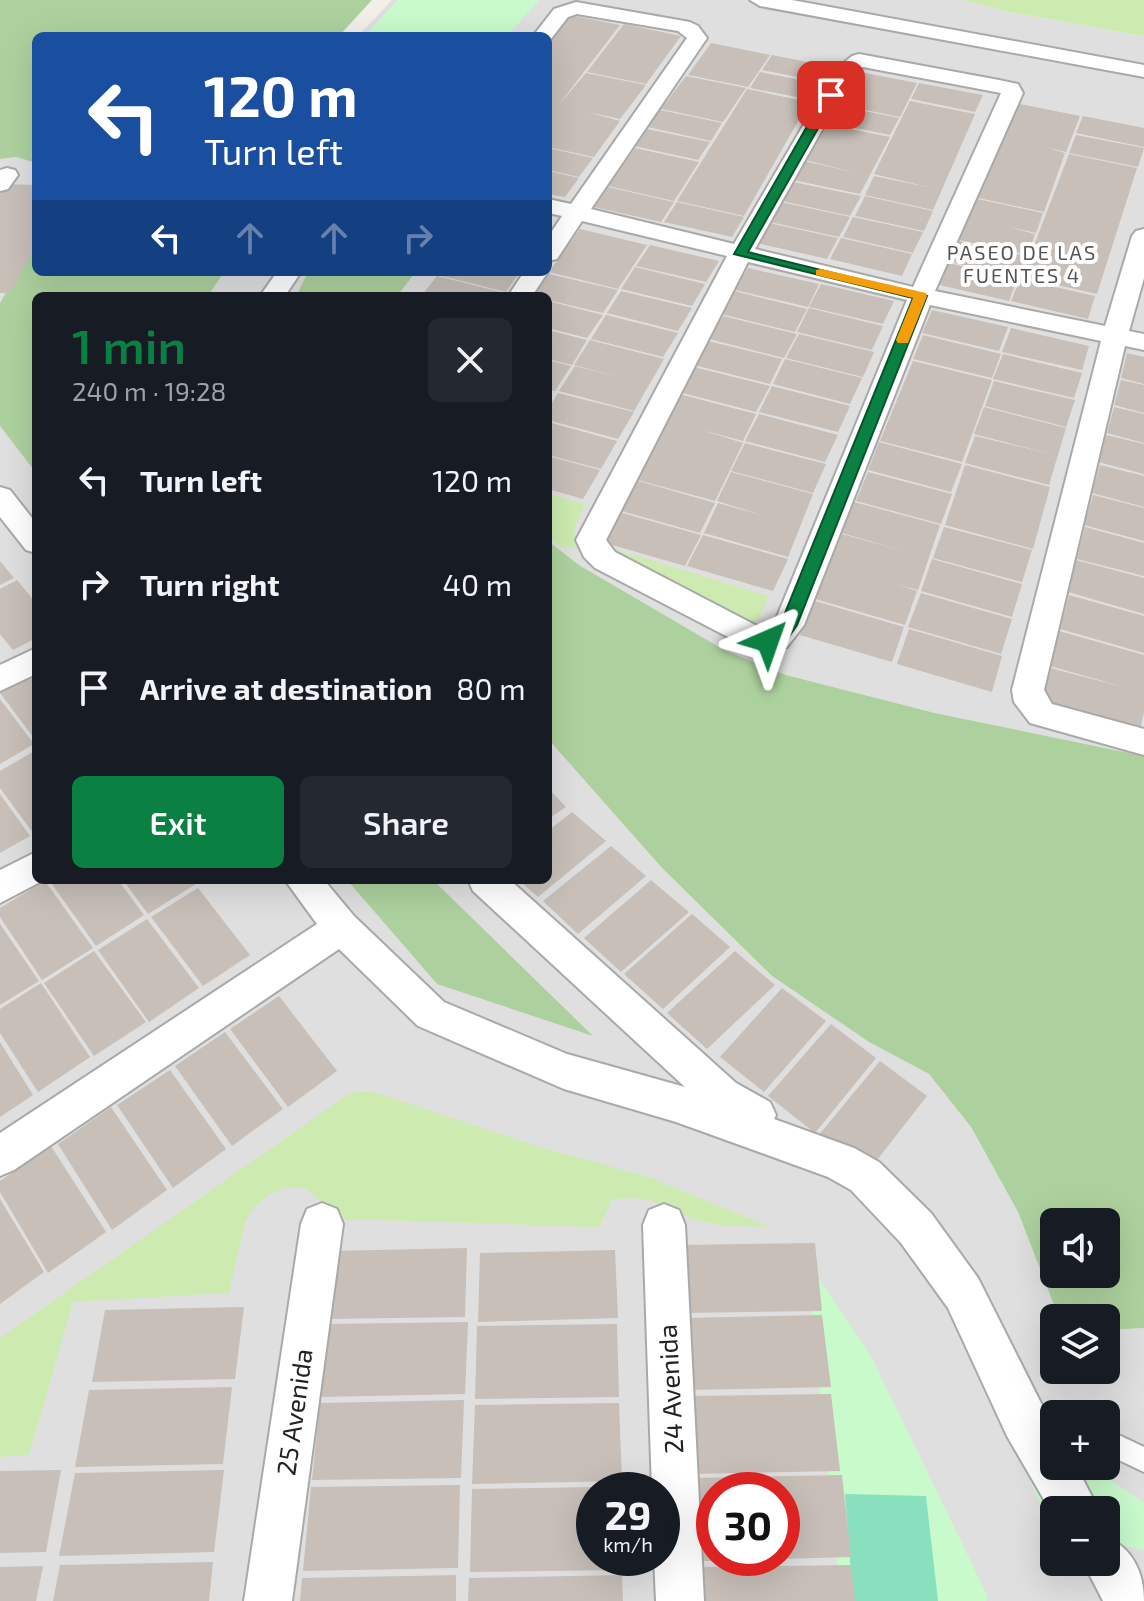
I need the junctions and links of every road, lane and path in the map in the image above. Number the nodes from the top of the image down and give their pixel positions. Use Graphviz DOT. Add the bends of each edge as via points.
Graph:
graph roads {
  1 [pos="760,0"];
  2 [pos="546,32"];
  3 [pos="1144,71"];
  4 [pos="552,207"];
  5 [pos="575,214"];
  6 [pos="1144,236"];
  7 [pos="552,248"];
  8 [pos="740,254"];
  9 [pos="921,296"];
  10 [pos="1130,339"];
  11 [pos="3,505"];
  12 [pos="32,538"];
  13 [pos="32,662"];
  14 [pos="0,679"];
  15 [pos="1144,742"];
  16 [pos="32,869"];
  17 [pos="306,884"];
  18 [pos="490,884"];
  19 [pos="0,888"];
  20 [pos="341,927"];
  21 [pos="0,1156"];
  22 [pos="840,1162"];
  23 [pos="322,1224"];
  24 [pos="664,1225"];
  25 [pos="1038,1421"];
  26 [pos="1120,1448"];
  27 [pos="1144,1460"];
  28 [pos="1070,1496"];
  29 [pos="1115,1576"];
  30 [pos="268,1601"];
  31 [pos="680,1601"];
  32 [pos="1130,1601"];
  1 -- 3 [label="street"];
  2 -- 5 [label="street" via="561,13 576,8 683,26 697,38"];
  4 -- 5 [label="street"];
  5 -- 7 [label="street"];
  5 -- 8 [label="street"];
  6 -- 10 [label="street"];
  8 -- 9 [label="street"];
  8 -- 9 [label="street" via="853,63 867,60 1010,89"];
  8 -- 9 [label="street" via="591,540 605,560 755,639 776,639 789,625"];
  9 -- 10 [label="street"];
  10 -- 15 [label="street" via="1029,697 1041,714"];
  11 -- 12 [label="street"];
  13 -- 14 [label="street"];
  16 -- 19 [label="street"];
  17 -- 20 [label="street"];
  18 -- 22 [label="street" via="722,1096"];
  20 -- 21 [label="street"];
  20 -- 22 [label="street" via="431,1014 564,1071 676,1103"];
  22 -- 25 [label="street" via="890,1198 942,1262"];
  23 -- 30 [label="street, 25 Avenida"];
  24 -- 31 [label="street, 24 Avenida"];
  25 -- 28 [label="street"];
  26 -- 27 [label="lane"];
  29 -- 32 [label="street"];
}
